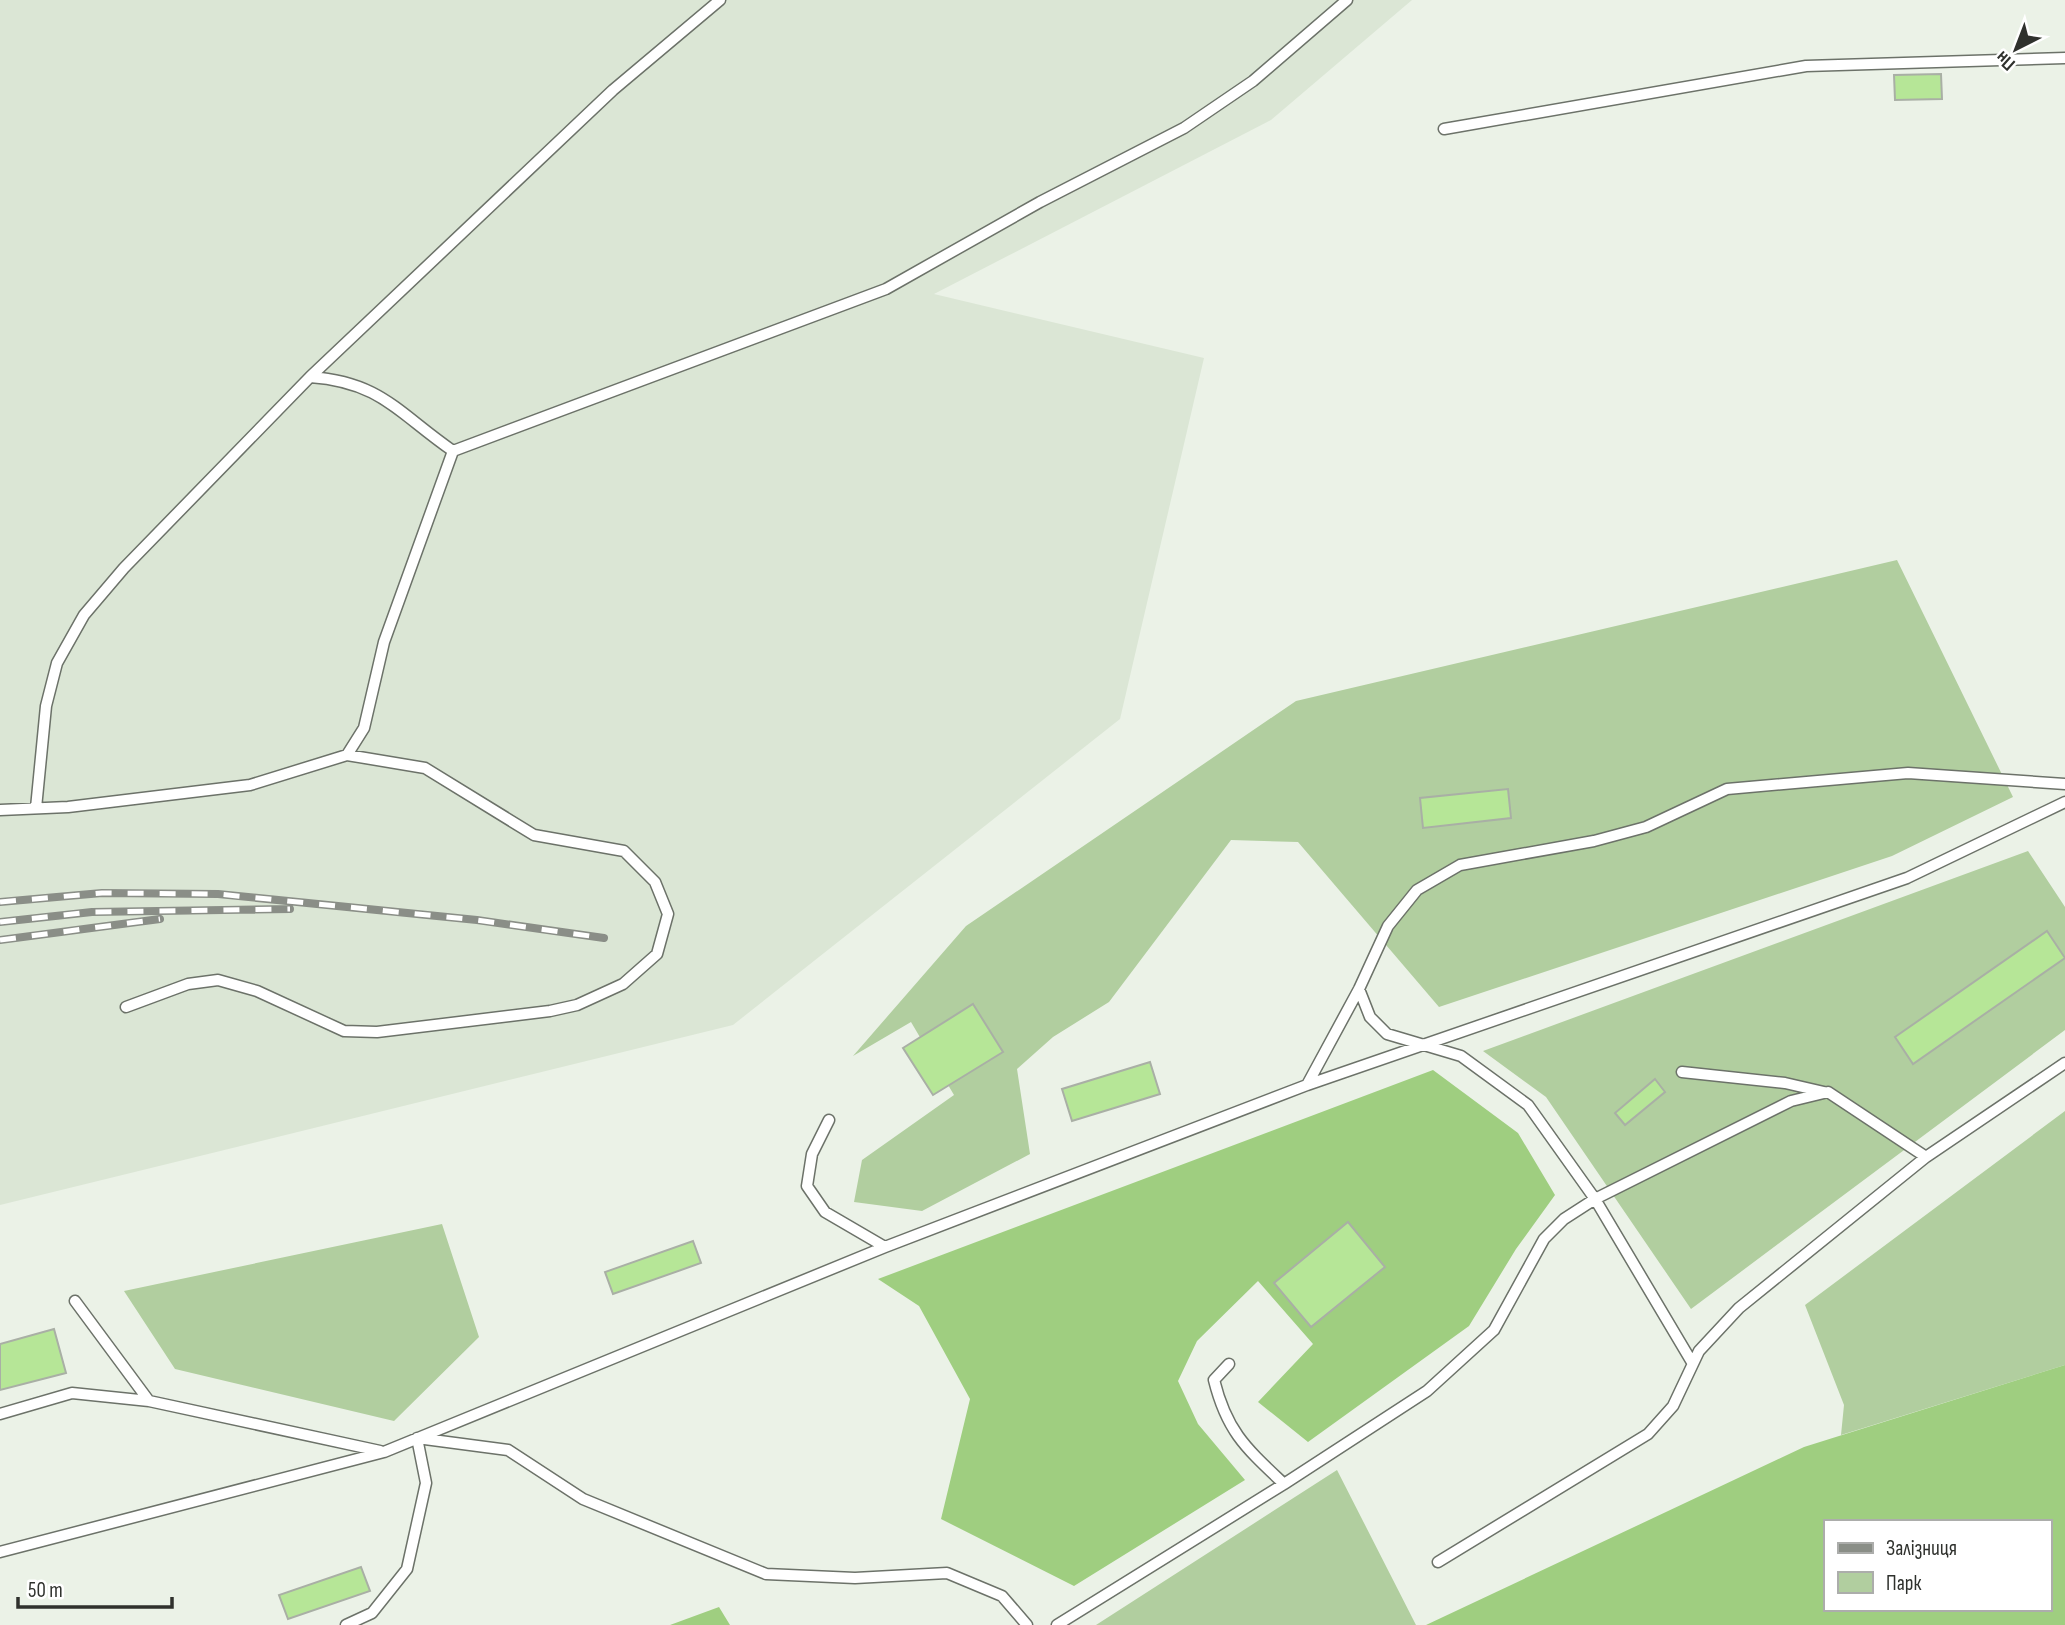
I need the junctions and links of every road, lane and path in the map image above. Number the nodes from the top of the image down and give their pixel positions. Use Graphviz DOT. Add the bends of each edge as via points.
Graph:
graph roads {
  1 [pos="720,0"];
  2 [pos="1347,0"];
  3 [pos="2065,58"];
  4 [pos="1444,129"];
  5 [pos="310,377"];
  6 [pos="453,451"];
  7 [pos="348,755"];
  8 [pos="2065,784"];
  9 [pos="2065,802"];
  10 [pos="36,808"];
  11 [pos="0,810"];
  12 [pos="1359,989"];
  13 [pos="126,1007"];
  14 [pos="1424,1044"];
  15 [pos="2065,1063"];
  16 [pos="1682,1072"];
  17 [pos="1307,1085"];
  18 [pos="1828,1093"];
  19 [pos="829,1120"];
  20 [pos="1926,1157"];
  21 [pos="1595,1199"];
  22 [pos="884,1247"];
  23 [pos="75,1301"];
  24 [pos="1229,1364"];
  25 [pos="1693,1364"];
  26 [pos="149,1401"];
  27 [pos="0,1414"];
  28 [pos="417,1438"];
  29 [pos="384,1452"];
  30 [pos="1284,1483"];
  31 [pos="0,1552"];
  32 [pos="1438,1562"];
  33 [pos="346,1625"];
  34 [pos="1027,1625"];
  35 [pos="1057,1625"];
  1 -- 5 [label="lane" via="613,90"];
  2 -- 6 [label="lane" via="1253,81 1184,128 886,289"];
  3 -- 4 [label="lane" via="1806,66"];
  5 -- 6 [label="lane" via="341,379 380,394"];
  5 -- 10 [label="lane" via="84,615 57,663 46,706"];
  6 -- 7 [label="lane" via="384,642 364,728"];
  7 -- 10 [label="lane" via="250,785"];
  7 -- 13 [label="lane" via="425,768 534,835 624,851 655,882 667,914 657,954 623,984 577,1004 377,1032 344,1031 257,991 218,979 188,984"];
  8 -- 12 [label="lane" via="1908,773 1727,789 1646,827 1460,865 1417,890 1395,917"];
  9 -- 14 [label="lane" via="1907,878"];
  10 -- 11 [label="lane"];
  12 -- 14 [label="lane" via="1370,1017 1387,1034"];
  12 -- 17 [label="lane"];
  14 -- 17 [label="lane"];
  14 -- 21 [label="lane" via="1461,1056 1528,1105"];
  15 -- 20 [label="lane"];
  16 -- 18 [label="lane" via="1785,1083"];
  17 -- 22 [label="lane"];
  18 -- 20 [label="lane"];
  18 -- 21 [label="lane" via="1791,1101"];
  19 -- 22 [label="lane" via="812,1154 807,1186 825,1212"];
  20 -- 25 [label="lane" via="1739,1308 1699,1351"];
  21 -- 25 [label="lane"];
  21 -- 30 [label="lane" via="1564,1219 1545,1239 1494,1330 1427,1391"];
  22 -- 28 [label="lane"];
  23 -- 26 [label="lane"];
  24 -- 30 [label="lane" via="1214,1380 1222,1413 1247,1448"];
  25 -- 32 [label="lane" via="1673,1406 1648,1434"];
  26 -- 27 [label="lane" via="72,1393"];
  26 -- 29 [label="lane"];
  28 -- 29 [label="lane"];
  28 -- 33 [label="lane" via="426,1483 407,1569 372,1613"];
  28 -- 34 [label="lane" via="508,1450 583,1499 766,1574 855,1578 947,1573 1002,1596"];
  29 -- 31 [label="lane"];
  30 -- 35 [label="lane"];
}
